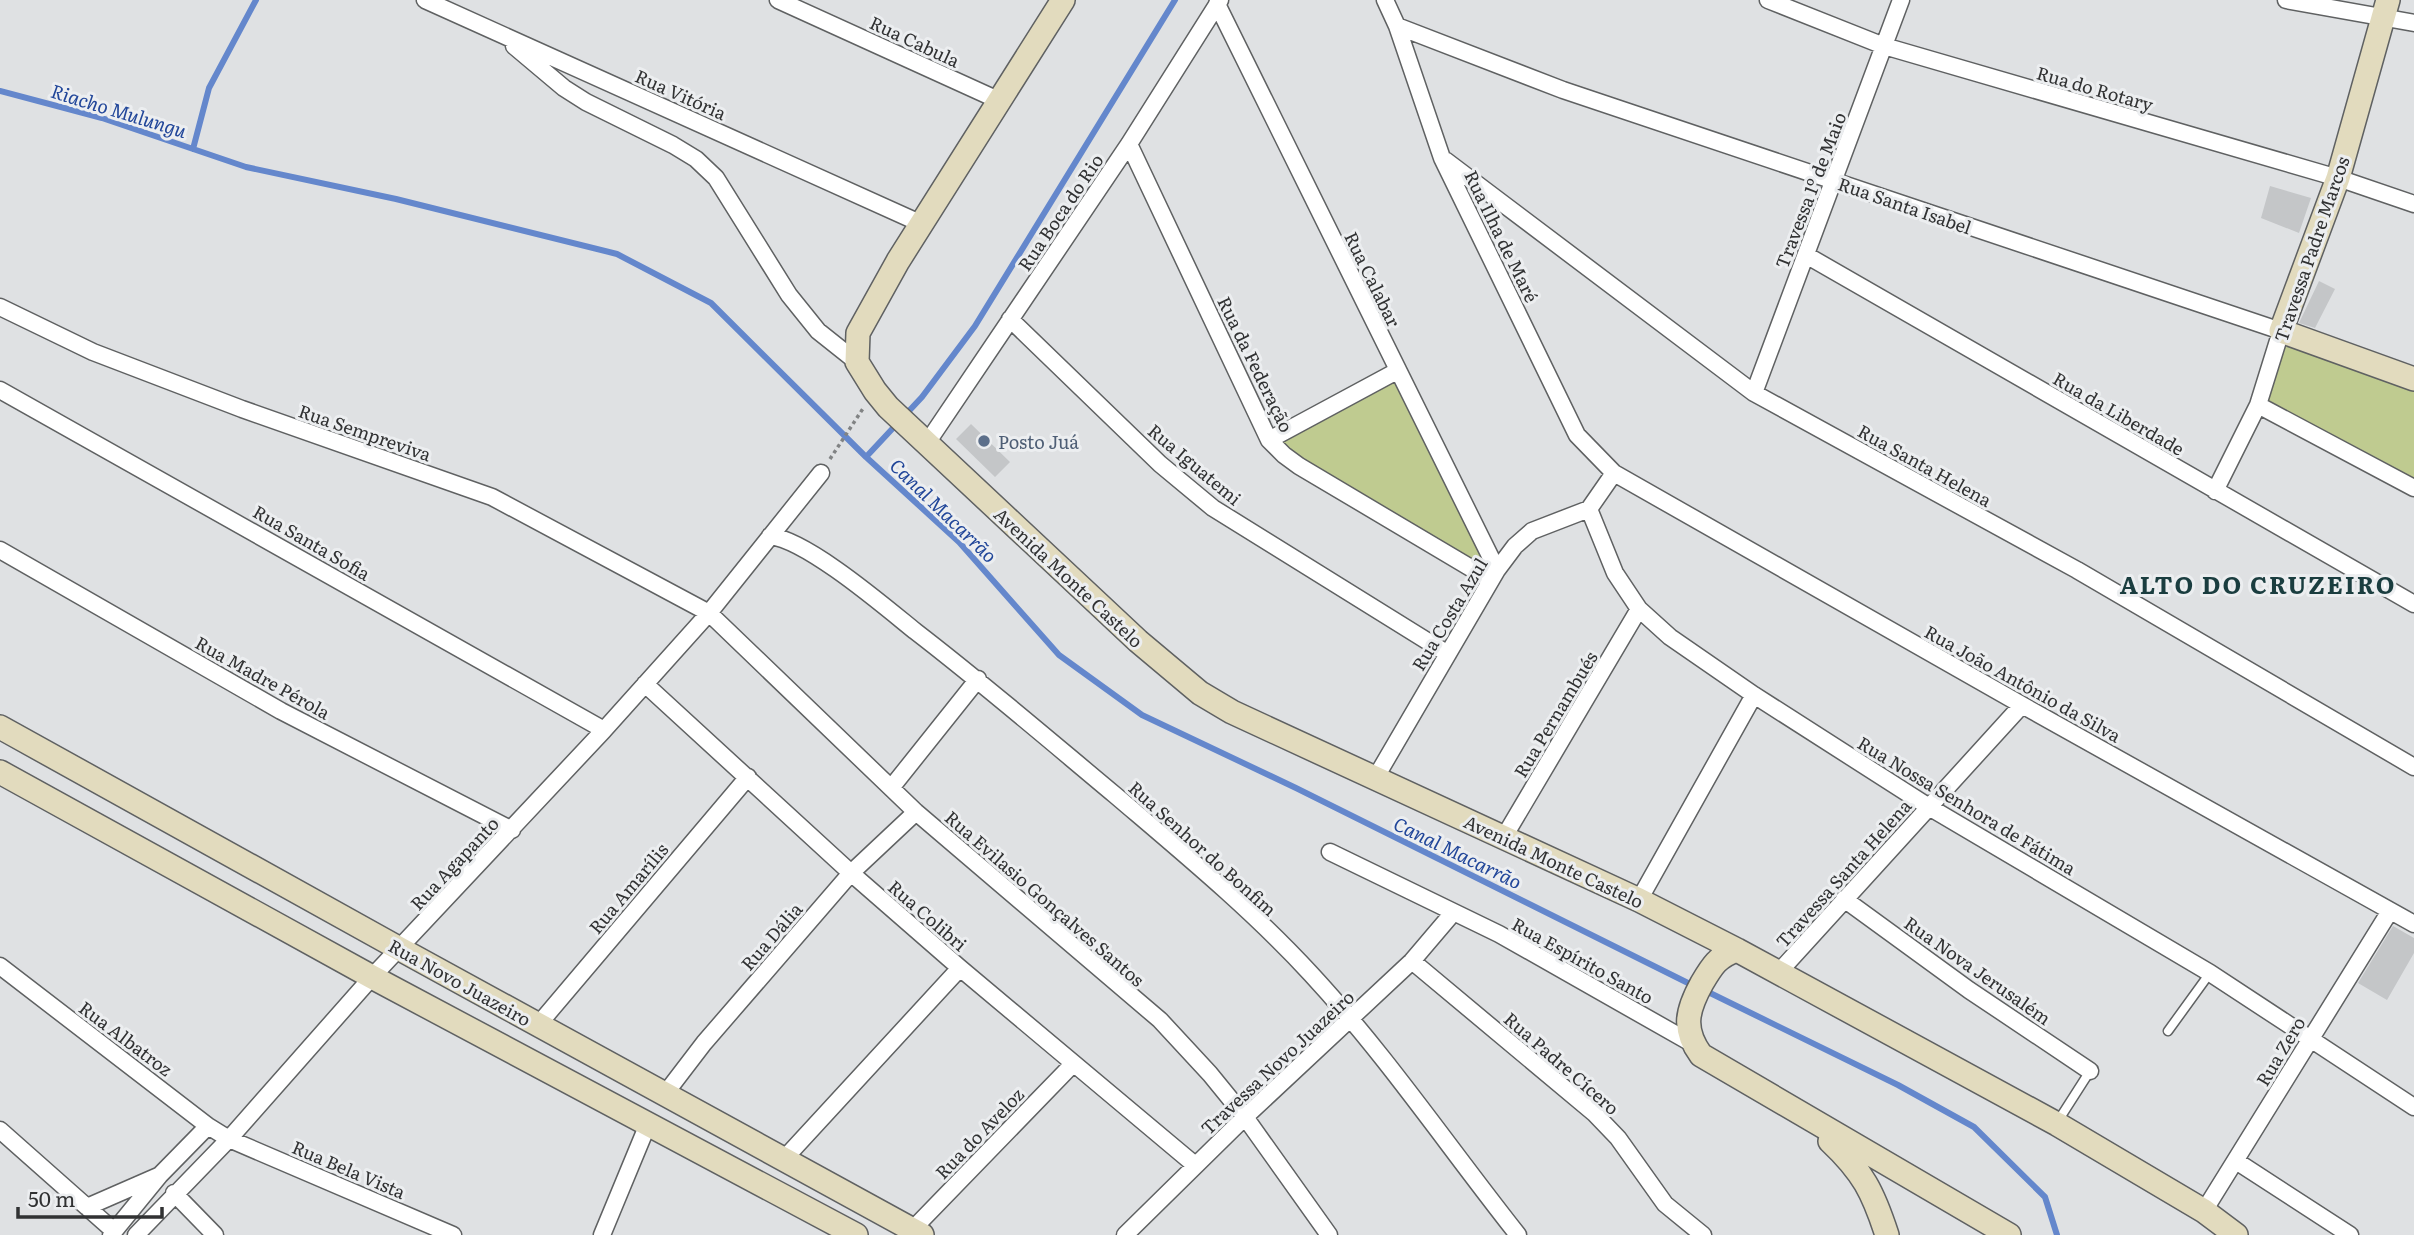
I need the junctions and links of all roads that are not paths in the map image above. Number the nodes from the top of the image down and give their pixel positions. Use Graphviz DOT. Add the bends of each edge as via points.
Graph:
graph roads {
  1 [pos="425,0"];
  2 [pos="778,0"];
  3 [pos="1063,0"];
  4 [pos="1385,0"];
  5 [pos="1768,0"];
  6 [pos="1902,0"];
  7 [pos="2286,0"];
  8 [pos="1219,2"];
  9 [pos="2386,9"];
  10 [pos="2414,23"];
  11 [pos="1397,26"];
  12 [pos="500,34"];
  13 [pos="1884,46"];
  14 [pos="998,100"];
  15 [pos="1129,144"];
  16 [pos="1442,158"];
  17 [pos="2338,178"];
  18 [pos="1833,181"];
  19 [pos="2414,204"];
  20 [pos="922,224"];
  21 [pos="1806,255"];
  22 [pos="0,307"];
  23 [pos="1010,319"];
  24 [pos="2281,331"];
  25 [pos="857,362"];
  26 [pos="1397,371"];
  27 [pos="2414,379"];
  28 [pos="0,390"];
  29 [pos="1754,393"];
  30 [pos="2258,405"];
  31 [pos="919,436"];
  32 [pos="1269,440"];
  33 [pos="1614,473"];
  34 [pos="821,474"];
  35 [pos="2414,488"];
  36 [pos="2215,491"];
  37 [pos="1590,509"];
  38 [pos="770,536"];
  39 [pos="0,550"];
  40 [pos="1494,575"];
  41 [pos="2414,604"];
  42 [pos="1639,609"];
  43 [pos="709,613"];
  44 [pos="1448,654"];
  45 [pos="978,679"];
  46 [pos="645,684"];
  47 [pos="1754,695"];
  48 [pos="2022,705"];
  49 [pos="0,727"];
  50 [pos="604,730"];
  51 [pos="2414,766"];
  52 [pos="0,772"];
  53 [pos="748,777"];
  54 [pos="1377,777"];
  55 [pos="891,788"];
  56 [pos="1929,807"];
  57 [pos="916,812"];
  58 [pos="512,830"];
  59 [pos="1504,837"];
  60 [pos="1330,852"];
  61 [pos="851,873"];
  62 [pos="1844,899"];
  63 [pos="1639,900"];
  64 [pos="2390,911"];
  65 [pos="1452,914"];
  66 [pos="2414,924"];
  67 [pos="1695,929"];
  68 [pos="400,949"];
  69 [pos="1737,950"];
  70 [pos="1412,961"];
  71 [pos="0,966"];
  72 [pos="960,968"];
  73 [pos="1709,971"];
  74 [pos="2210,973"];
  75 [pos="1778,974"];
  76 [pos="372,977"];
  77 [pos="1351,1019"];
  78 [pos="538,1025"];
  79 [pos="2168,1031"];
  80 [pos="2309,1040"];
  81 [pos="1693,1044"];
  82 [pos="1073,1063"];
  83 [pos="2090,1071"];
  84 [pos="665,1094"];
  85 [pos="1788,1106"];
  86 [pos="2414,1107"];
  87 [pos="1245,1117"];
  88 [pos="648,1124"];
  89 [pos="2057,1124"];
  90 [pos="208,1126"];
  91 [pos="0,1130"];
  92 [pos="229,1139"];
  93 [pos="785,1158"];
  94 [pos="2236,1161"];
  95 [pos="1195,1165"];
  96 [pos="160,1175"];
  97 [pos="174,1193"];
  98 [pos="87,1207"];
  99 [pos="2204,1211"];
  100 [pos="917,1232"];
  101 [pos="113,1233"];
  102 [pos="1133,1233"];
  103 [pos="136,1235"];
  104 [pos="215,1235"];
  105 [pos="453,1235"];
  106 [pos="602,1235"];
  107 [pos="856,1235"];
  108 [pos="1329,1235"];
  109 [pos="1518,1235"];
  110 [pos="1703,1235"];
  111 [pos="1887,1235"];
  112 [pos="2009,1235"];
  113 [pos="2236,1235"];
  114 [pos="2350,1235"];
  1 -- 12 [label="street, Rua Vitória"];
  2 -- 14 [label="street, Rua Cabula"];
  3 -- 14 [label="street"];
  4 -- 11 [label="street, Rua Ilha de Maré"];
  5 -- 13 [label="street, Rua do Rotary"];
  6 -- 13 [label="street, Travessa 1º de Maio"];
  7 -- 9 [label="street"];
  8 -- 15 [label="street, Rua Boca do Rio"];
  8 -- 26 [label="street, Rua Calabar"];
  9 -- 10 [label="street"];
  9 -- 17 [label="street, Travessa Padre Marcos"];
  11 -- 16 [label="street, Rua Ilha de Maré"];
  11 -- 18 [label="street, Rua Santa Isabel" via="1563,90"];
  12 -- 20 [label="street, Rua Vitória"];
  12 -- 25 [label="street" via="564,88 696,159 716,178 789,295 818,331"];
  13 -- 17 [label="street, Rua do Rotary"];
  13 -- 18 [label="street, Travessa 1º de Maio"];
  14 -- 20 [label="street"];
  15 -- 23 [label="street, Rua Boca do Rio"];
  15 -- 32 [label="street, Rua da Federação"];
  16 -- 29 [label="street, Rua Santa Helena"];
  16 -- 33 [label="street, Rua Ilha de Maré" via="1577,435"];
  17 -- 19 [label="street, Rua do Rotary"];
  17 -- 24 [label="street, Travessa Padre Marcos"];
  18 -- 21 [label="street, Travessa 1º de Maio"];
  18 -- 24 [label="street, Rua Santa Isabel"];
  20 -- 25 [label="street" via="859,333"];
  21 -- 29 [label="street, Travessa 1º de Maio"];
  21 -- 36 [label="street, Rua da Liberdade"];
  22 -- 43 [label="street, Rua Sempreviva" via="93,352 492,497"];
  23 -- 31 [label="street, Rua Boca do Rio"];
  23 -- 44 [label="street, Rua Iguatemi" via="1160,464 1213,508"];
  24 -- 27 [label="street, Rua Santa Isabel"];
  24 -- 30 [label="street, Travessa Padre Marcos"];
  25 -- 31 [label="street, Avenida Monte Castelo" via="874,391"];
  26 -- 32 [label="street"];
  26 -- 40 [label="street, Rua Calabar"];
  28 -- 50 [label="street, Rua Santa Sofia"];
  29 -- 51 [label="street, Rua Santa Helena" via="2077,570"];
  30 -- 35 [label="street"];
  30 -- 36 [label="street, Travessa Padre Marcos"];
  31 -- 54 [label="street, Avenida Monte Castelo" via="1200,693"];
  32 -- 40 [label="street, Rua da Federação" via="1299,466"];
  33 -- 37 [label="street"];
  33 -- 48 [label="street, Rua João Antônio da Silva"];
  34 -- 38 [label="street, Rua Agapanto"];
  36 -- 41 [label="street, Rua da Liberdade"];
  37 -- 40 [label="street, Rua Costa Azul" via="1532,531"];
  37 -- 42 [label="street, Rua Nossa Senhora de Fátima" via="1615,573"];
  38 -- 43 [label="street, Rua Agapanto"];
  38 -- 45 [label="street, Rua Senhor do Bonfim" via="787,539 852,581"];
  39 -- 58 [label="street, Rua Madre Pérola" via="281,711"];
  40 -- 44 [label="street, Rua Costa Azul"];
  42 -- 47 [label="street, Rua Nossa Senhora de Fátima" via="1670,637"];
  42 -- 59 [label="street, Rua Pernambués"];
  43 -- 46 [label="street, Rua Agapanto"];
  43 -- 55 [label="street, Rua Evilasio Gonçalves Santos"];
  44 -- 54 [label="street, Rua Costa Azul"];
  45 -- 55 [label="street"];
  45 -- 77 [label="street, Rua Senhor do Bonfim" via="1218,883"];
  46 -- 50 [label="street, Rua Agapanto"];
  46 -- 53 [label="street, Rua Colibri"];
  47 -- 56 [label="street, Rua Nossa Senhora de Fátima"];
  47 -- 63 [label="street"];
  48 -- 56 [label="street, Travessa Santa Helena"];
  48 -- 64 [label="street, Rua João Antônio da Silva"];
  49 -- 68 [label="street, Rua Novo Juazeiro"];
  50 -- 58 [label="street, Rua Agapanto"];
  52 -- 76 [label="street, Rua Novo Juazeiro"];
  53 -- 61 [label="street, Rua Colibri"];
  53 -- 78 [label="street, Rua Amarílis"];
  54 -- 59 [label="street, Avenida Monte Castelo"];
  55 -- 57 [label="street, Rua Evilasio Gonçalves Santos"];
  56 -- 62 [label="street, Travessa Santa Helena"];
  56 -- 74 [label="street, Rua Nossa Senhora de Fátima"];
  57 -- 61 [label="street, Rua Dália"];
  57 -- 87 [label="street, Rua Evilasio Gonçalves Santos" via="1160,1020"];
  58 -- 68 [label="street, Rua Agapanto"];
  59 -- 63 [label="street, Avenida Monte Castelo"];
  60 -- 65 [label="street"];
  61 -- 72 [label="street, Rua Colibri"];
  61 -- 84 [label="street, Rua Dália" via="704,1042"];
  62 -- 75 [label="street, Travessa Santa Helena"];
  62 -- 83 [label="street, Rua Nova Jerusalém"];
  63 -- 67 [label="street, Avenida Monte Castelo"];
  64 -- 66 [label="street, Rua João Antônio da Silva"];
  64 -- 80 [label="street, Rua Zero"];
  65 -- 70 [label="street, Travessa Novo Juazeiro"];
  65 -- 81 [label="street, Rua Espírito Santo" via="1499,934"];
  67 -- 69 [label="street, Avenida Monte Castelo"];
  67 -- 73 [label="street" via="1710,949"];
  68 -- 76 [label="street, Rua Agapanto"];
  68 -- 78 [label="street, Rua Novo Juazeiro"];
  69 -- 73 [label="street" via="1724,954"];
  69 -- 75 [label="street, Avenida Monte Castelo"];
  70 -- 77 [label="street, Travessa Novo Juazeiro"];
  70 -- 110 [label="street, Rua Padre Cícero" via="1594,1113 1665,1204"];
  71 -- 90 [label="street, Rua Albatroz"];
  72 -- 82 [label="street, Rua Colibri"];
  72 -- 93 [label="street"];
  73 -- 81 [label="street" via="1689,1005"];
  74 -- 79 [label="lane"];
  74 -- 80 [label="street, Rua Nossa Senhora de Fátima"];
  75 -- 89 [label="street, Avenida Monte Castelo"];
  76 -- 88 [label="street, Rua Novo Juazeiro"];
  76 -- 92 [label="street, Rua Agapanto"];
  77 -- 87 [label="street, Travessa Novo Juazeiro"];
  77 -- 109 [label="street, Rua Senhor do Bonfim"];
  78 -- 84 [label="street, Rua Novo Juazeiro"];
  80 -- 86 [label="street, Rua Nossa Senhora de Fátima"];
  80 -- 94 [label="street, Rua Zero"];
  81 -- 85 [label="street" via="1702,1055"];
  82 -- 95 [label="street, Rua Colibri"];
  82 -- 100 [label="street, Rua do Aveloz"];
  83 -- 89 [label="lane"];
  84 -- 93 [label="street, Rua Novo Juazeiro"];
  85 -- 111 [label="street" via="1853,1163 1876,1201"];
  85 -- 112 [label="street"];
  87 -- 95 [label="street, Travessa Novo Juazeiro"];
  87 -- 108 [label="street, Rua Evilasio Gonçalves Santos"];
  88 -- 106 [label="street"];
  88 -- 107 [label="street, Rua Novo Juazeiro"];
  89 -- 99 [label="street, Avenida Monte Castelo"];
  90 -- 92 [label="street, Rua Albatroz"];
  90 -- 96 [label="street"];
  91 -- 98 [label="street"];
  92 -- 97 [label="street, Rua Agapanto"];
  92 -- 105 [label="street, Rua Bela Vista"];
  93 -- 100 [label="street, Rua Novo Juazeiro"];
  94 -- 99 [label="street, Rua Zero"];
  94 -- 114 [label="street"];
  95 -- 102 [label="street, Travessa Novo Juazeiro"];
  96 -- 98 [label="street"];
  96 -- 101 [label="street"];
  97 -- 103 [label="street, Rua Agapanto"];
  97 -- 104 [label="street"];
  98 -- 101 [label="street"];
  99 -- 113 [label="street, Avenida Monte Castelo"];
}
